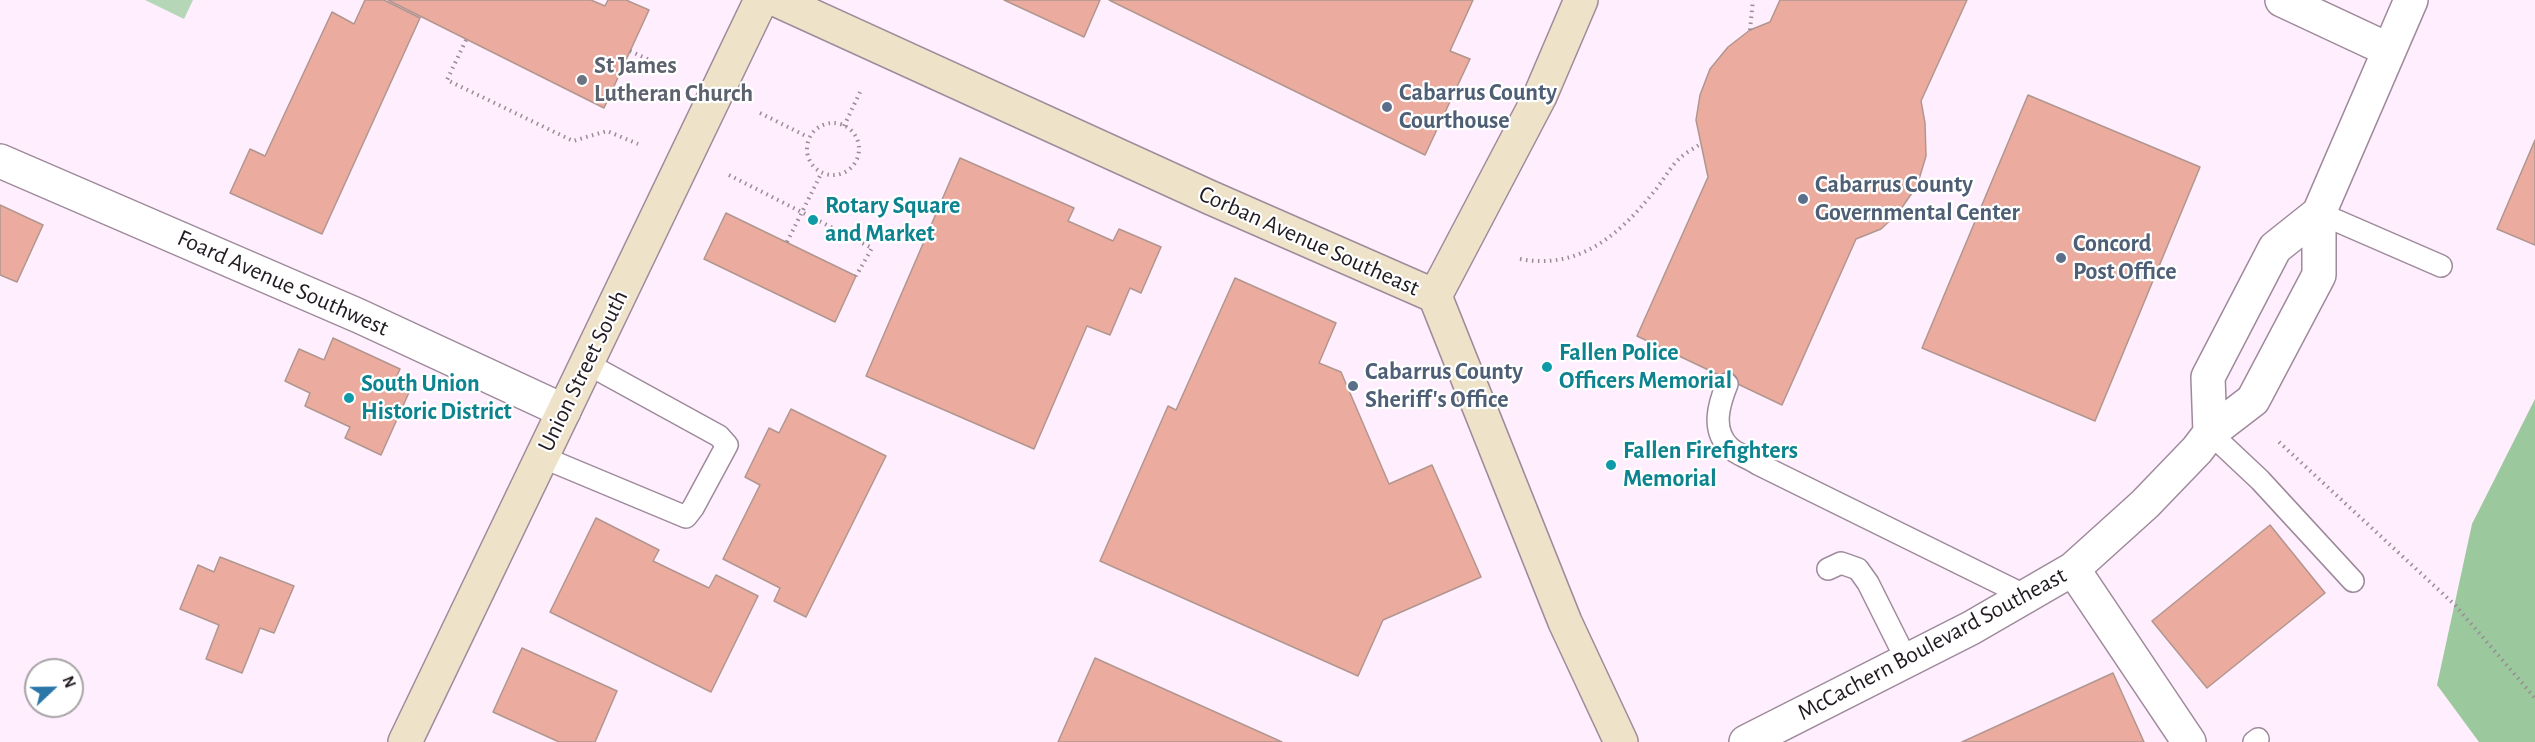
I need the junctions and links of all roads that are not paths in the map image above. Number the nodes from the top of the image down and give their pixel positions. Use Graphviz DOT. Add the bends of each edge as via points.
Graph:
graph roads {
  1 [pos="761,0"];
  2 [pos="777,0"];
  3 [pos="1581,0"];
  4 [pos="2282,0"];
  5 [pos="2411,0"];
  6 [pos="2389,50"];
  7 [pos="0,161"];
  8 [pos="2319,213"];
  9 [pos="2441,266"];
  10 [pos="1435,296"];
  11 [pos="586,363"];
  12 [pos="1727,384"];
  13 [pos="564,411"];
  14 [pos="2210,433"];
  15 [pos="542,457"];
  16 [pos="1828,569"];
  17 [pos="2073,569"];
  18 [pos="2353,580"];
  19 [pos="2026,596"];
  20 [pos="1907,661"];
  21 [pos="405,742"];
  22 [pos="1621,742"];
  23 [pos="1746,742"];
  24 [pos="2189,742"];
  1 -- 11 [label="main road, Union Street South"];
  2 -- 10 [label="main road, Corban Avenue Southeast"];
  3 -- 10 [label="main road" via="1540,96"];
  4 -- 6 [label="street"];
  5 -- 6 [label="street, McCachern Boulevard Southeast"];
  6 -- 8 [label="street, McCachern Boulevard Southeast"];
  7 -- 13 [label="street, Foard Avenue Southwest" via="359,316"];
  8 -- 9 [label="lane"];
  8 -- 14 [label="street, McCachern Boulevard Southeast" via="2319,275 2253,399"];
  8 -- 14 [label="street, McCachern Boulevard Southeast" via="2275,248 2208,377"];
  10 -- 22 [label="main road, Corban Avenue Southeast" via="1565,622"];
  11 -- 13 [label="main road, Union Street South"];
  11 -- 15 [label="lane" via="719,436 727,445 686,517"];
  12 -- 19 [label="lane" via="1718,405 1718,425 1728,446"];
  13 -- 15 [label="main road, Union Street South"];
  14 -- 17 [label="street, McCachern Boulevard Southeast" via="2145,504"];
  14 -- 18 [label="lane" via="2260,480"];
  15 -- 21 [label="main road, Union Street South"];
  16 -- 20 [label="lane" via="1841,563 1858,569"];
  17 -- 19 [label="street, McCachern Boulevard Southeast"];
  17 -- 24 [label="street"];
  19 -- 20 [label="street, McCachern Boulevard Southeast"];
  20 -- 23 [label="street, McCachern Boulevard Southeast"];
}
